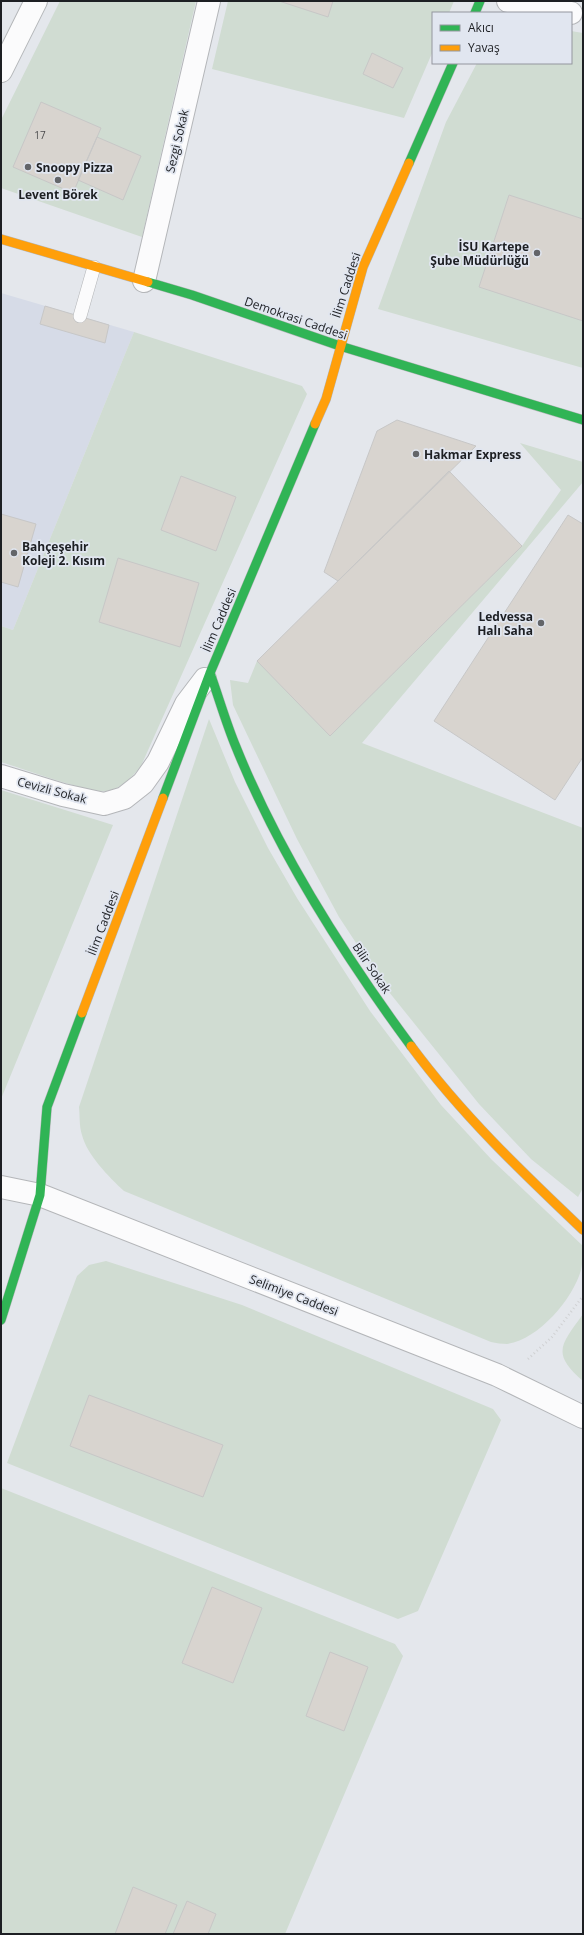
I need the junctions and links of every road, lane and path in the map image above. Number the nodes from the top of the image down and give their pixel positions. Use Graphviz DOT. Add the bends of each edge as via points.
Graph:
graph roads {
  1 [pos="36,1"];
  2 [pos="209,1"];
  3 [pos="480,1"];
  4 [pos="508,1"];
  5 [pos="475,12"];
  6 [pos="566,12"];
  7 [pos="572,13"];
  8 [pos="583,15"];
  9 [pos="453,64"];
  10 [pos="1,72"];
  11 [pos="1,239"];
  12 [pos="94,267"];
  13 [pos="144,281"];
  14 [pos="80,316"];
  15 [pos="340,346"];
  16 [pos="583,420"];
  17 [pos="210,673"];
  18 [pos="1,776"];
  19 [pos="1,1187"];
  20 [pos="40,1195"];
  21 [pos="583,1230"];
  22 [pos="583,1296"];
  23 [pos="1,1320"];
  24 [pos="497,1375"];
  25 [pos="583,1417"];
  1 -- 10 [label="street"];
  2 -- 13 [label="street, Sezgi Sokak"];
  3 -- 5 [label="street"];
  4 -- 6 [label="street"];
  7 -- 8 [label="street"];
  9 -- 15 [label="street, İlim Caddesi" via="363,267"];
  11 -- 12 [label="street, Demokrasi Caddesi"];
  12 -- 13 [label="street, Demokrasi Caddesi"];
  12 -- 14 [label="lane"];
  13 -- 15 [label="street, Demokrasi Caddesi"];
  15 -- 16 [label="street, Demokrasi Caddesi"];
  15 -- 17 [label="street, İlim Caddesi" via="326,400"];
  17 -- 18 [label="street, Cevizli Sokak" via="186,704 158,762 143,783 124,798 104,804 63,795"];
  17 -- 20 [label="street, İlim Caddesi" via="47,1107"];
  17 -- 21 [label="street, Bilir Sokak" via="236,748 273,825 312,898 352,961 397,1027 470,1120"];
  19 -- 20 [label="street, Selimiye Caddesi"];
  20 -- 23 [label="street, İlim Caddesi"];
  20 -- 24 [label="street, Selimiye Caddesi"];
  22 -- 24 [label="path" via="552,1336 526,1361"];
  24 -- 25 [label="street, Selimiye Caddesi"];
}
